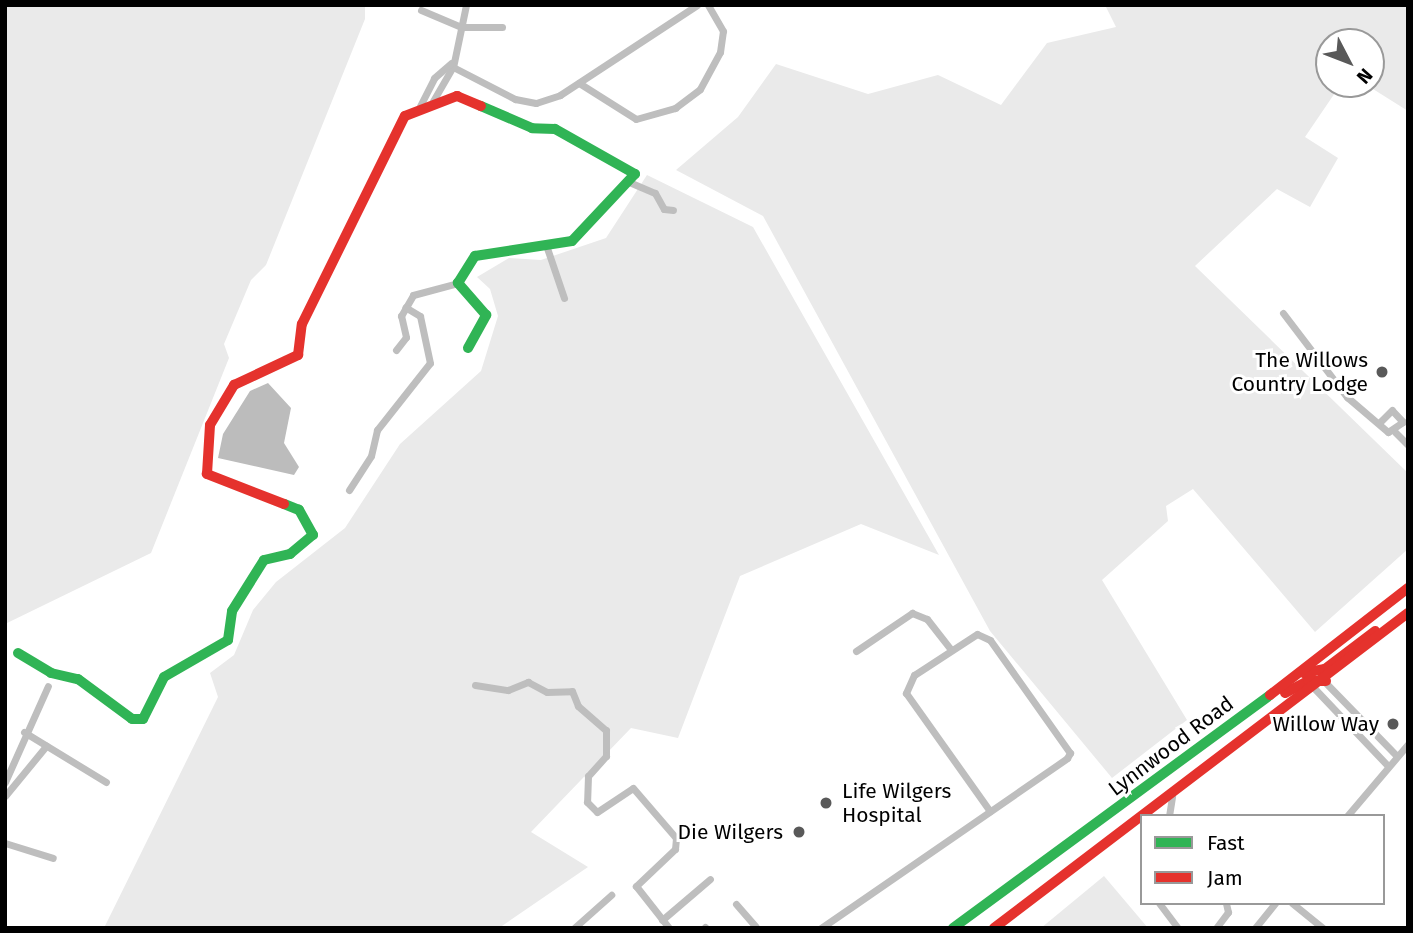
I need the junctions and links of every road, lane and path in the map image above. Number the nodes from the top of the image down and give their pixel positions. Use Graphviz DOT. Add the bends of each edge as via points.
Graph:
graph roads {
  1 [pos="466,5"];
  2 [pos="697,5"];
  3 [pos="708,5"];
  4 [pos="421,10"];
  5 [pos="461,27"];
  6 [pos="502,27"];
  7 [pos="454,67"];
  8 [pos="579,83"];
  9 [pos="433,101"];
  10 [pos="420,106"];
  11 [pos="629,182"];
  12 [pos="673,210"];
  13 [pos="546,245"];
  14 [pos="458,283"];
  15 [pos="564,298"];
  16 [pos="405,307"];
  17 [pos="1283,313"];
  18 [pos="468,348"];
  19 [pos="396,350"];
  20 [pos="1380,422"];
  21 [pos="1395,432"];
  22 [pos="1408,445"];
  23 [pos="349,490"];
  24 [pos="1408,589"];
  25 [pos="1408,610"];
  26 [pos="950,648"];
  27 [pos="856,651"];
  28 [pos="18,653"];
  29 [pos="1310,677"];
  30 [pos="1326,681"];
  31 [pos="475,685"];
  32 [pos="48,686"];
  33 [pos="24,732"];
  34 [pos="1408,744"];
  35 [pos="46,746"];
  36 [pos="1397,756"];
  37 [pos="1388,766"];
  38 [pos="5,782"];
  39 [pos="106,782"];
  40 [pos="1175,789"];
  41 [pos="5,796"];
  42 [pos="990,811"];
  43 [pos="1146,814"];
  44 [pos="1169,814"];
  45 [pos="1349,814"];
  46 [pos="1140,819"];
  47 [pos="5,843"];
  48 [pos="53,858"];
  49 [pos="710,879"];
  50 [pos="611,895"];
  51 [pos="736,904"];
  52 [pos="1160,905"];
  53 [pos="1226,905"];
  54 [pos="1273,905"];
  55 [pos="1295,905"];
  56 [pos="662,920"];
  57 [pos="578,926"];
  58 [pos="758,926"];
  59 [pos="1177,927"];
  60 [pos="669,928"];
  61 [pos="821,928"];
  62 [pos="953,928"];
  63 [pos="996,928"];
  64 [pos="1216,928"];
  65 [pos="1255,928"];
  66 [pos="1323,928"];
  1 -- 5 [label="street"];
  2 -- 8 [label="street"];
  3 -- 8 [label="street" via="723,31 722,47 700,89 675,108 636,119"];
  4 -- 5 [label="street"];
  5 -- 6 [label="street"];
  5 -- 7 [label="street"];
  7 -- 8 [label="street" via="526,102 548,101"];
  7 -- 9 [label="street"];
  7 -- 10 [label="street" via="434,78"];
  9 -- 10 [label="street"];
  9 -- 11 [label="street" via="464,96 531,128 555,129 632,167"];
  10 -- 28 [label="street" via="402,122 302,324 298,355 232,386 209,431 206,474 299,510 313,536 290,554 264,560 232,611 228,640 164,677 144,719 132,719 78,679 51,673"];
  11 -- 12 [label="street" via="655,192 664,209"];
  11 -- 13 [label="street" via="576,238"];
  13 -- 14 [label="street" via="478,253"];
  13 -- 15 [label="street"];
  14 -- 16 [label="street" via="423,288"];
  14 -- 18 [label="street" via="485,315"];
  16 -- 19 [label="street" via="407,335"];
  16 -- 23 [label="street" via="420,316 430,363 377,430 371,456"];
  17 -- 20 [label="street" via="1331,381"];
  20 -- 21 [label="street"];
  20 -- 21 [label="street" via="1385,412 1399,413 1403,422"];
  21 -- 22 [label="street"];
  24 -- 29 [label="street, Lynnwood Road"];
  25 -- 29 [label="street"];
  25 -- 30 [label="street, Lynnwood Road"];
  26 -- 27 [label="street" via="927,619 912,613"];
  26 -- 42 [label="street" via="914,675 906,693"];
  26 -- 42 [label="street" via="977,634 990,640 1067,742 1067,758"];
  29 -- 30 [label="street, Lynnwood Road"];
  29 -- 37 [label="street"];
  29 -- 40 [label="street, Lynnwood Road"];
  29 -- 62 [label="street, Lynnwood Road"];
  30 -- 36 [label="street"];
  31 -- 56 [label="street" via="508,690 528,682 547,692 572,691 578,706 606,730 608,743 585,793 594,812 633,788 676,838 675,849 636,886"];
  32 -- 33 [label="street"];
  33 -- 35 [label="street"];
  33 -- 38 [label="street"];
  34 -- 36 [label="street"];
  35 -- 39 [label="street"];
  35 -- 41 [label="street"];
  36 -- 37 [label="street"];
  37 -- 45 [label="street"];
  40 -- 43 [label="street, Lynnwood Road"];
  40 -- 44 [label="street"];
  42 -- 61 [label="street"];
  46 -- 63 [label="street, Lynnwood Road"];
  47 -- 48 [label="street"];
  49 -- 56 [label="street"];
  50 -- 57 [label="street"];
  51 -- 58 [label="street"];
  52 -- 59 [label="street"];
  53 -- 64 [label="street" via="1228,912"];
  54 -- 65 [label="street"];
  55 -- 66 [label="street"];
  56 -- 60 [label="street"];
}
